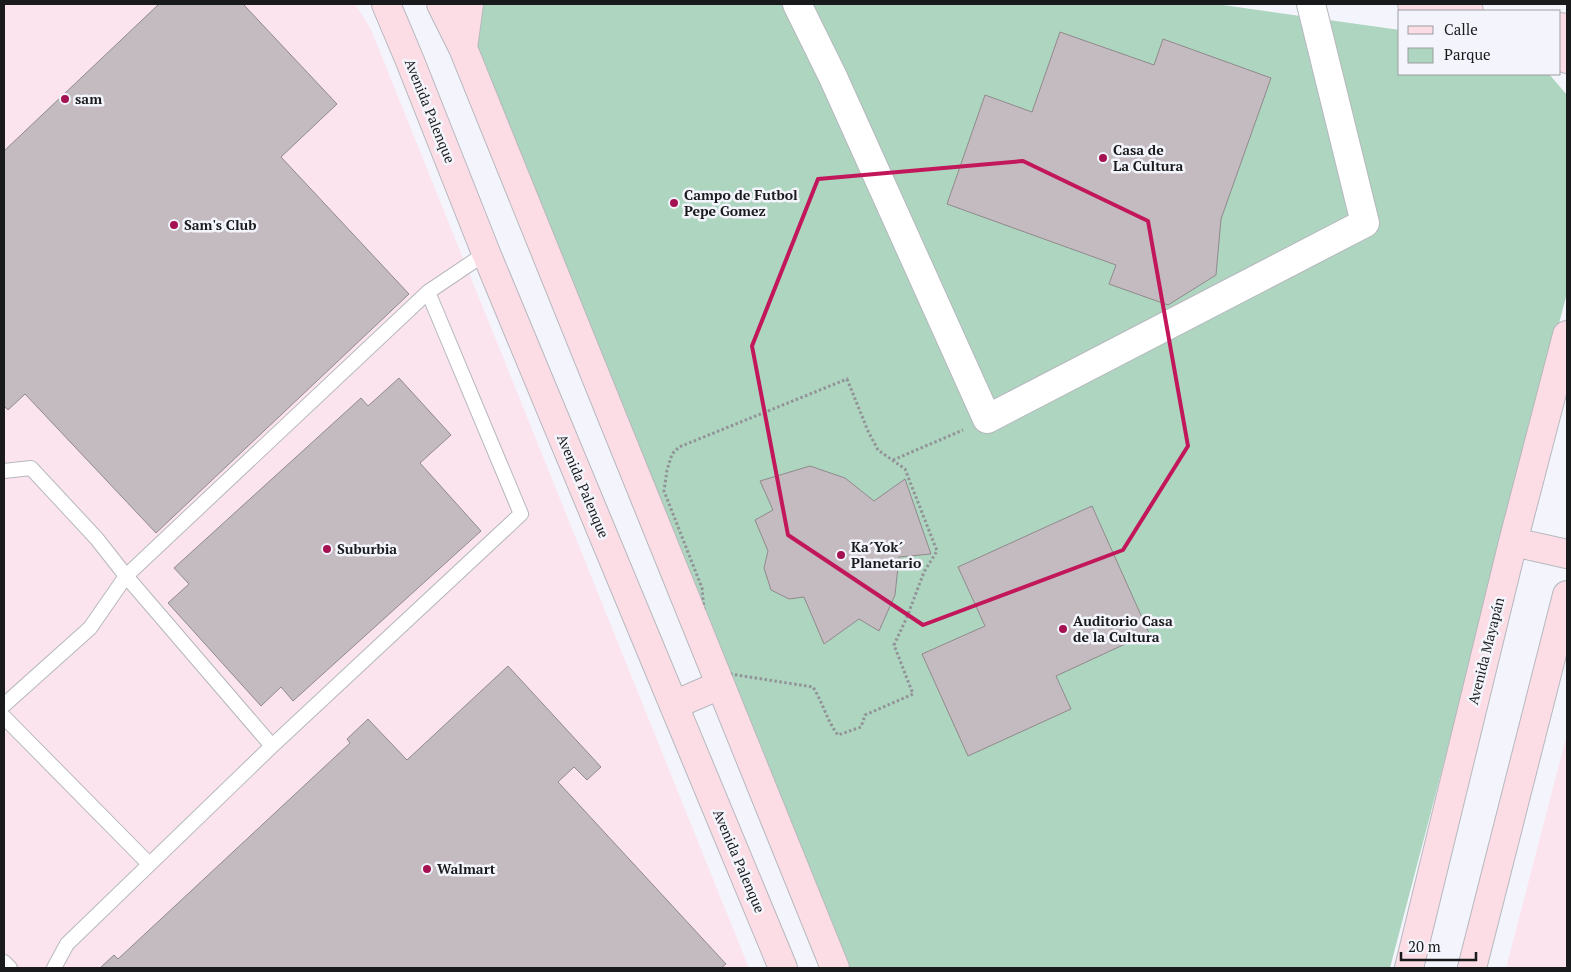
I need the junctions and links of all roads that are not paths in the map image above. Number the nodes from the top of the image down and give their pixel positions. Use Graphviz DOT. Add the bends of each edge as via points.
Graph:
graph roads {
  1 [pos="441,4"];
  2 [pos="468,4"];
  3 [pos="797,4"];
  4 [pos="1311,4"];
  5 [pos="1412,4"];
  6 [pos="391,6"];
  7 [pos="1466,8"];
  8 [pos="462,48"];
  9 [pos="486,253"];
  10 [pos="428,292"];
  11 [pos="1567,335"];
  12 [pos="4,471"];
  13 [pos="1513,542"];
  14 [pos="1567,554"];
  15 [pos="126,576"];
  16 [pos="1567,595"];
  17 [pos="720,685"];
  18 [pos="4,705"];
  19 [pos="674,705"];
  20 [pos="4,717"];
  21 [pos="272,746"];
  22 [pos="149,864"];
  23 [pos="4,962"];
  24 [pos="10,968"];
  25 [pos="54,968"];
  26 [pos="783,968"];
  27 [pos="835,968"];
  28 [pos="1409,968"];
  29 [pos="1472,968"];
  1 -- 8 [label="street"];
  2 -- 8 [label="street"];
  3 -- 4 [label="street" via="987,419 1365,223"];
  5 -- 7 [label="street"];
  6 -- 9 [label="street, Avenida Palenque"];
  8 -- 17 [label="street"];
  9 -- 10 [label="lane"];
  9 -- 19 [label="street, Avenida Palenque"];
  10 -- 15 [label="lane"];
  10 -- 21 [label="lane" via="521,514"];
  11 -- 13 [label="street, Avenida Mayapán"];
  12 -- 15 [label="lane" via="31,468 97,539"];
  13 -- 14 [label="street"];
  13 -- 28 [label="street, Avenida Mayapán"];
  15 -- 18 [label="lane" via="90,628"];
  15 -- 21 [label="lane"];
  16 -- 29 [label="street"];
  17 -- 19 [label="street"];
  17 -- 27 [label="street"];
  19 -- 26 [label="street, Avenida Palenque"];
  20 -- 22 [label="lane"];
  21 -- 22 [label="lane"];
  22 -- 25 [label="lane" via="67,944"];
  23 -- 24 [label="lane"];
}
